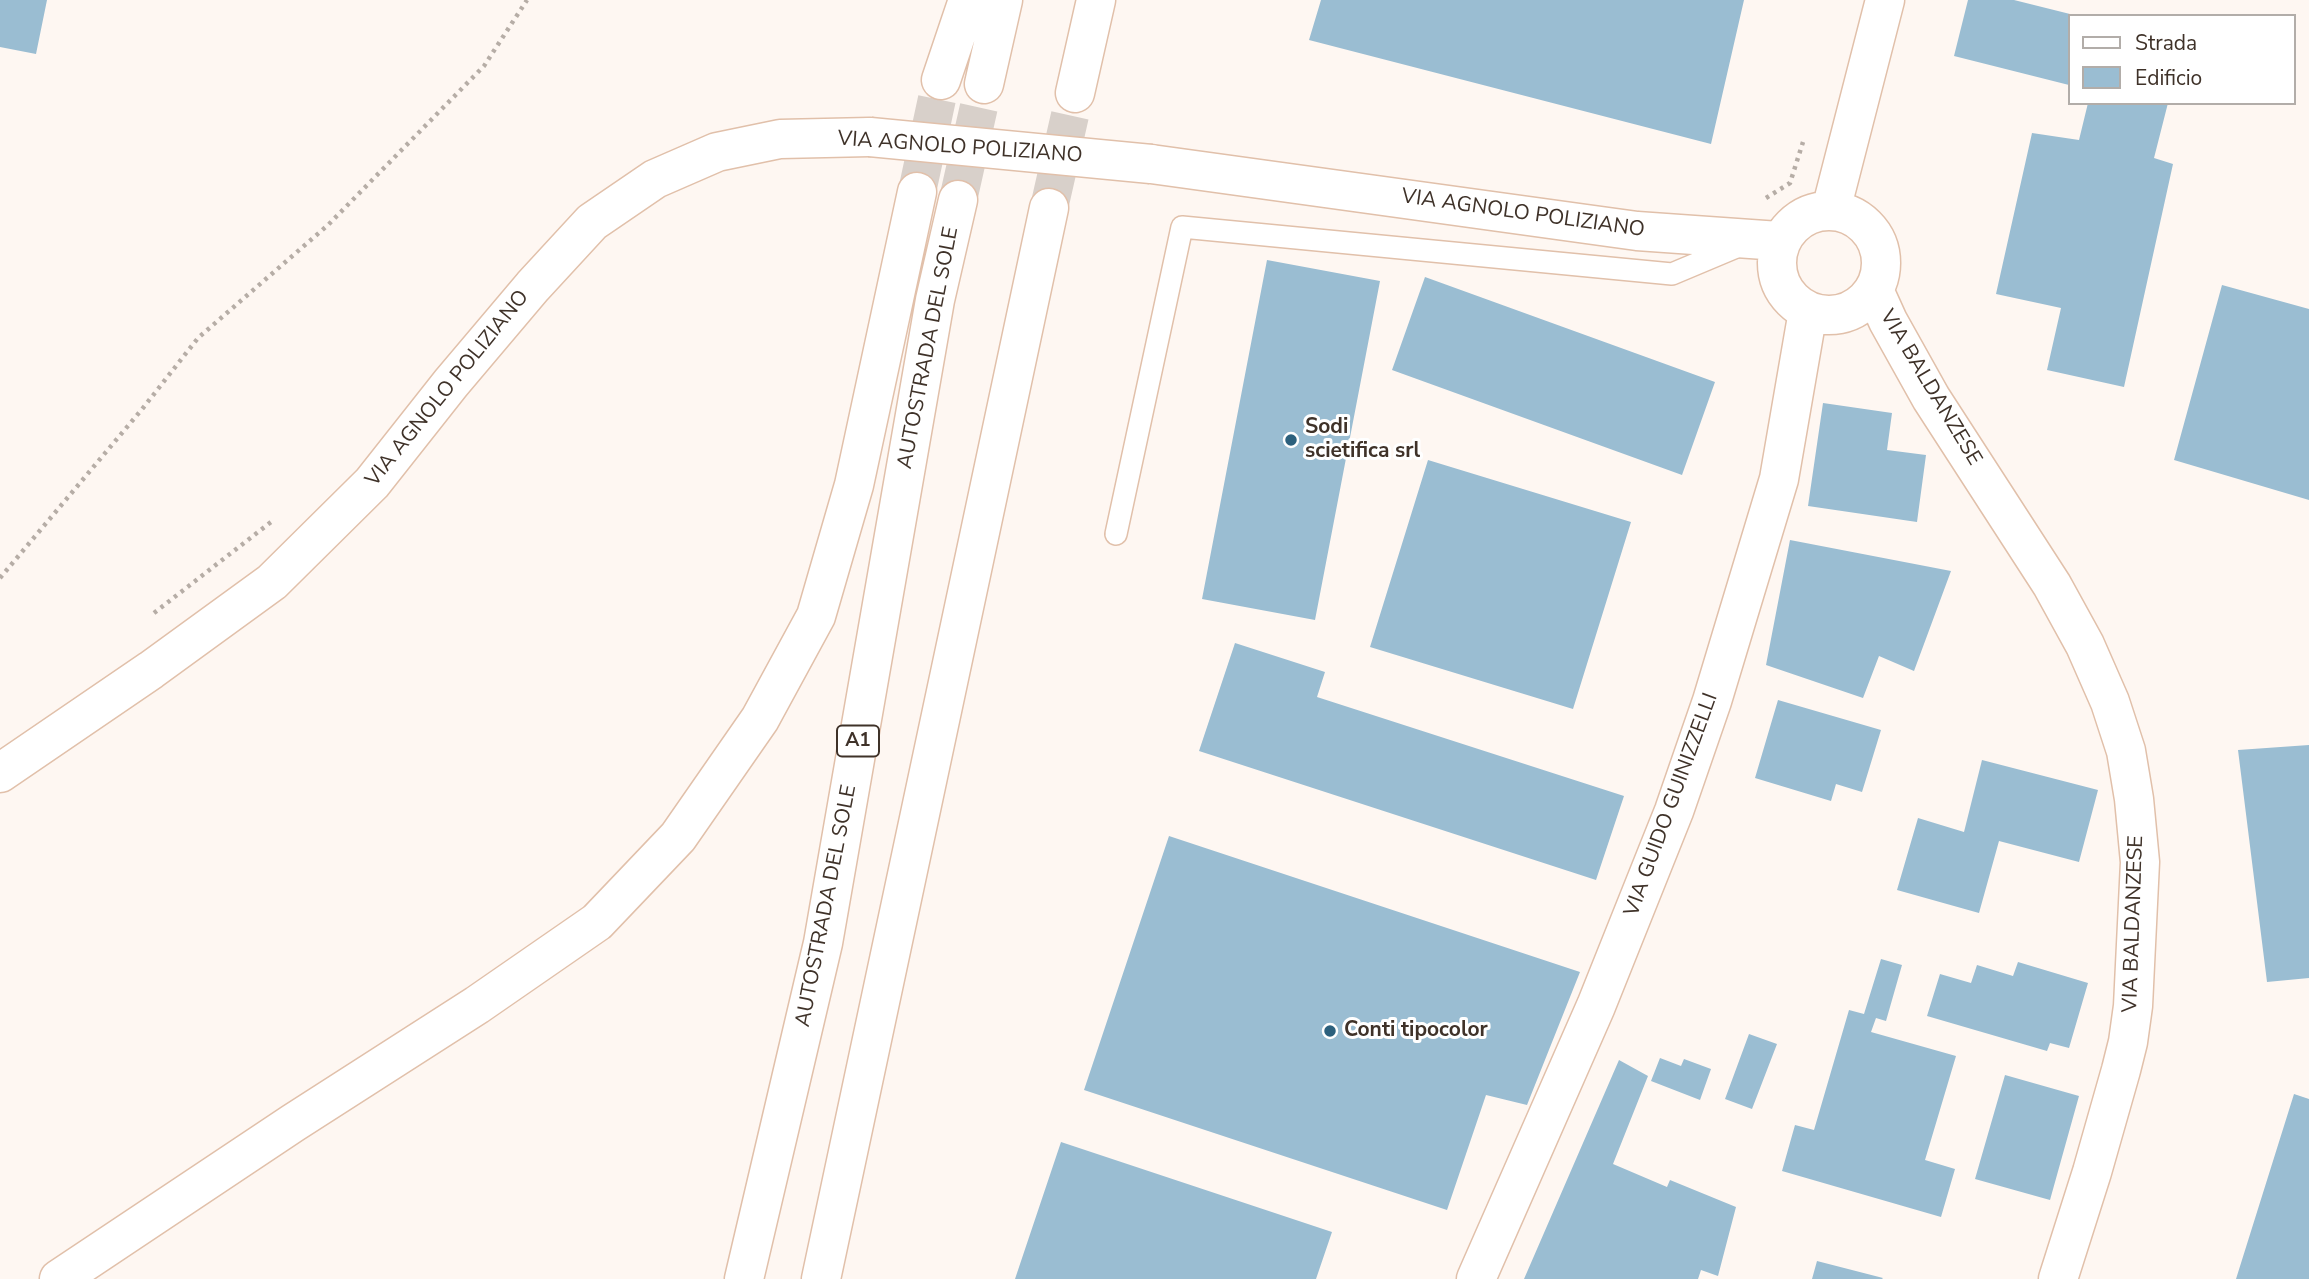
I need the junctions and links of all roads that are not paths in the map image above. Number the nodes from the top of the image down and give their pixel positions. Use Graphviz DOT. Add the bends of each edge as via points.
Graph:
graph roads {
  1 [pos="968,0"];
  2 [pos="1003,0"];
  3 [pos="1096,0"];
  4 [pos="1885,0"];
  5 [pos="941,80"];
  6 [pos="984,84"];
  7 [pos="1075,93"];
  8 [pos="917,192"];
  9 [pos="958,200"];
  10 [pos="1049,208"];
  11 [pos="1831,210"];
  12 [pos="1769,239"];
  13 [pos="1874,290"];
  14 [pos="1808,311"];
  15 [pos="1116,534"];
  16 [pos="0,773"];
  17 [pos="825,1270"];
  18 [pos="59,1279"];
  19 [pos="744,1279"];
  20 [pos="1476,1279"];
  21 [pos="2058,1279"];
  1 -- 5 [label="main road"];
  2 -- 6 [label="main road"];
  3 -- 7 [label="main road"];
  4 -- 11 [label="main road"];
  8 -- 18 [label="main road" via="854,485 816,616 760,719 678,837 597,922"];
  9 -- 19 [label="main road, AUTOSTRADA DEL SOLE / A1" via="935,300 823,943"];
  10 -- 17 [label="main road"];
  11 -- 12 [label="main road" via="1805,216"];
  11 -- 13 [label="main road, VIA BALDANZESE" via="1860,220 1876,238 1881,268"];
  12 -- 14 [label="main road" via="1782,288"];
  12 -- 15 [label="lane" via="1672,274 1182,227"];
  12 -- 16 [label="main road, VIA AGNOLO POLIZIANO, bridge" via="1637,231 1151,164 870,137 780,139 717,152 655,179 592,222 524,295 372,483 272,582"];
  13 -- 14 [label="main road, VIA BALDANZESE" via="1849,311 1819,315"];
  13 -- 21 [label="main road, VIA BALDANZESE" via="1931,398 2052,584 2085,645 2126,751 2140,862 2133,1006 2121,1070"];
  14 -- 20 [label="main road, VIA GUIDO GUINIZZELLI" via="1779,479 1712,701 1674,811 1596,1006"];
}
